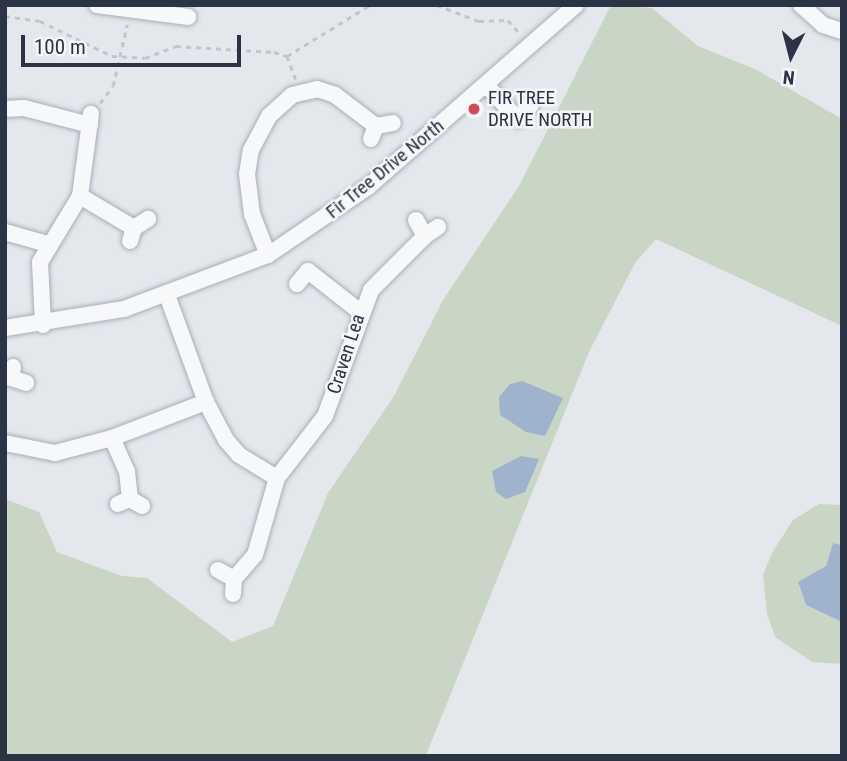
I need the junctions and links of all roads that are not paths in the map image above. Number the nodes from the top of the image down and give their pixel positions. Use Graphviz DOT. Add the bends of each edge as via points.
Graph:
graph roads {
  1 [pos="97,5"];
  2 [pos="576,5"];
  3 [pos="797,6"];
  4 [pos="129,7"];
  5 [pos="188,17"];
  6 [pos="842,31"];
  7 [pos="486,85"];
  8 [pos="530,106"];
  9 [pos="5,109"];
  10 [pos="380,129"];
  11 [pos="80,196"];
  12 [pos="416,220"];
  13 [pos="138,229"];
  14 [pos="5,232"];
  15 [pos="47,244"];
  16 [pos="268,255"];
  17 [pos="297,284"];
  18 [pos="167,295"];
  19 [pos="359,311"];
  20 [pos="43,325"];
  21 [pos="5,328"];
  22 [pos="206,402"];
  23 [pos="112,438"];
  24 [pos="5,443"];
  25 [pos="277,478"];
  26 [pos="130,503"];
  27 [pos="218,570"];
  1 -- 4 [label="street"];
  2 -- 7 [label="street, Fir Tree Drive North"];
  3 -- 6 [label="street"];
  4 -- 5 [label="street"];
  7 -- 8 [label="street" via="525,123"];
  7 -- 16 [label="street, Fir Tree Drive North" via="368,187"];
  9 -- 11 [label="street" via="90,120"];
  10 -- 16 [label="street" via="335,95 300,92 269,116 248,162 248,201"];
  11 -- 13 [label="street"];
  11 -- 15 [label="street"];
  12 -- 19 [label="street, Craven Lea" via="432,231 381,276"];
  14 -- 15 [label="street"];
  15 -- 20 [label="street" via="38,277"];
  16 -- 18 [label="street, Fir Tree Drive North"];
  17 -- 19 [label="street" via="308,271"];
  18 -- 20 [label="street, Fir Tree Drive North"];
  18 -- 22 [label="street"];
  19 -- 25 [label="street, Craven Lea" via="325,416"];
  20 -- 21 [label="street, Fir Tree Drive North"];
  22 -- 23 [label="street"];
  22 -- 25 [label="street" via="239,456"];
  23 -- 24 [label="street" via="55,453"];
  23 -- 26 [label="street" via="127,471"];
  25 -- 27 [label="street, Craven Lea" via="255,555 233,587"];
}
